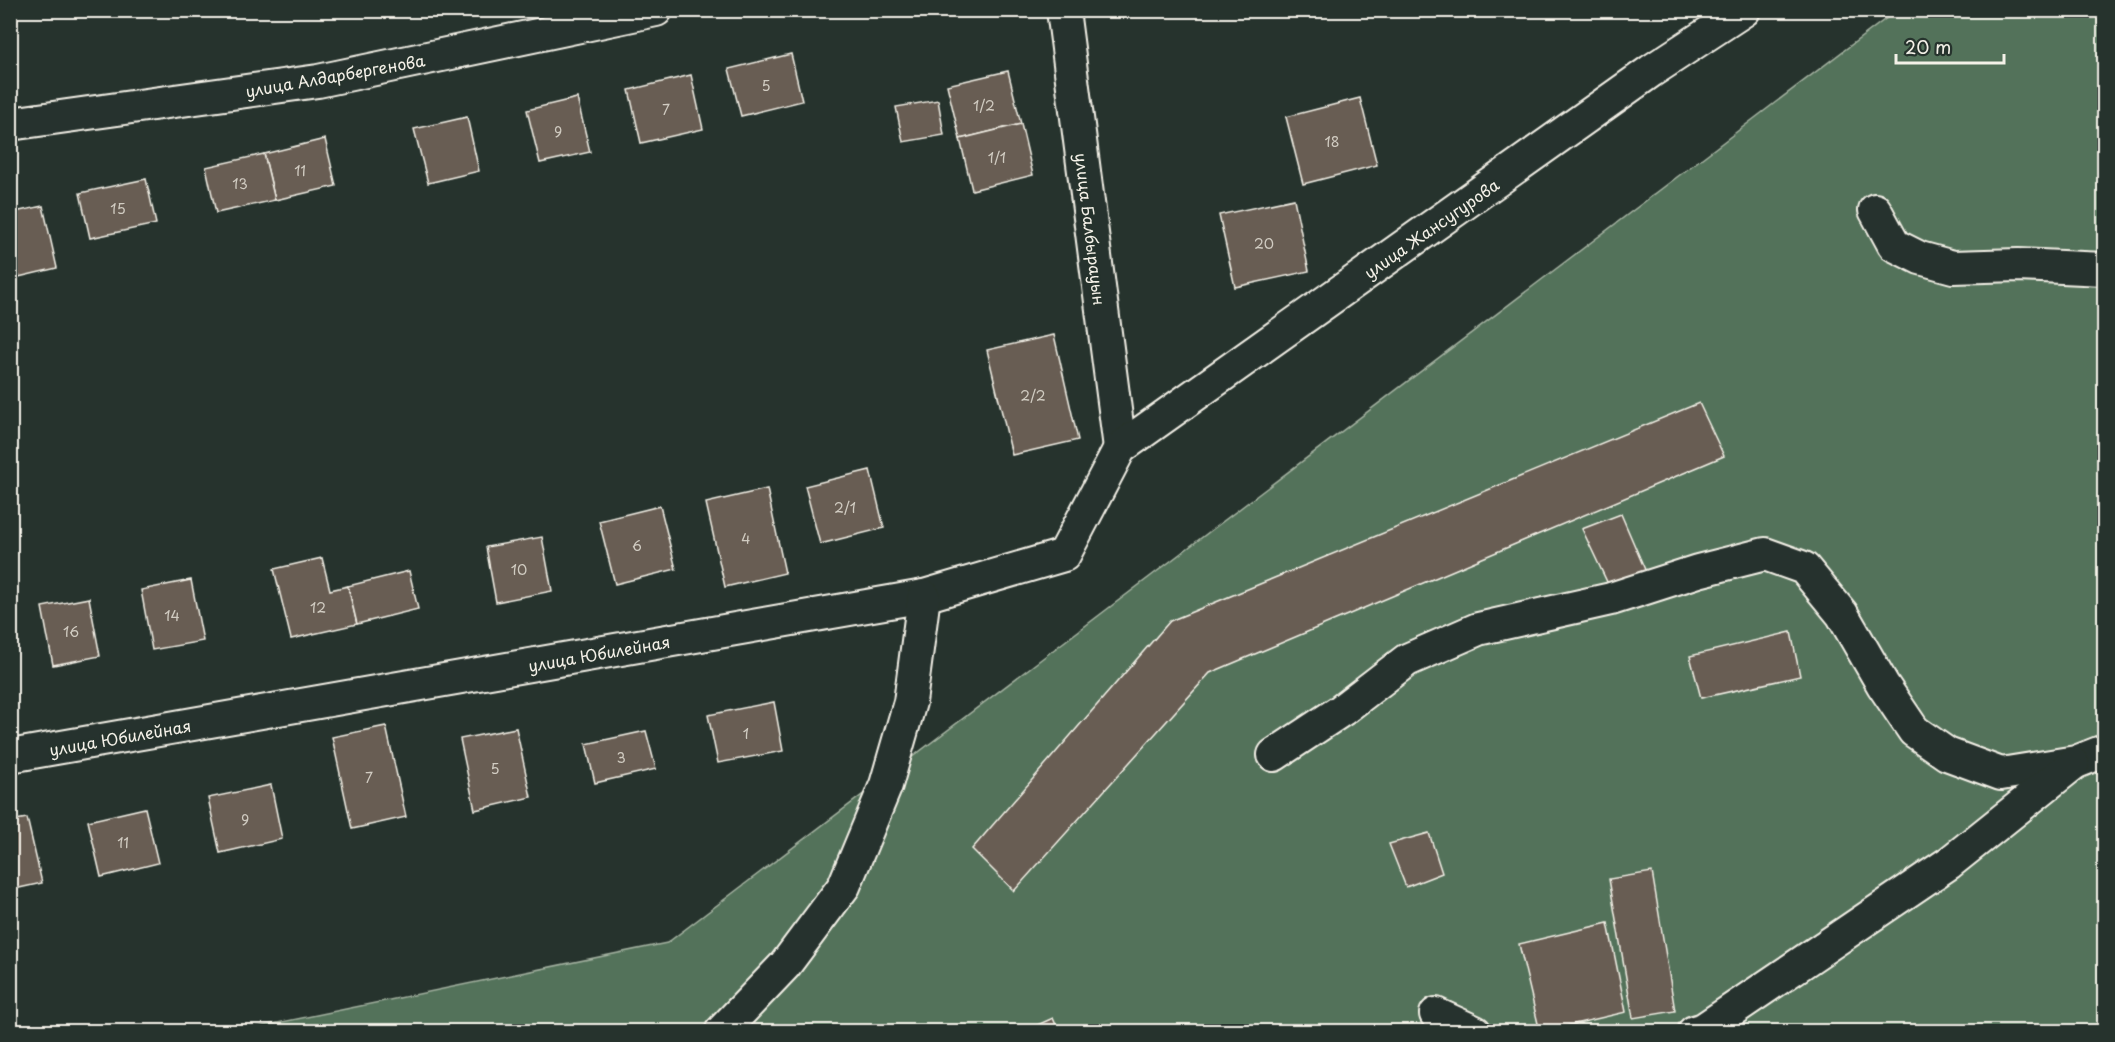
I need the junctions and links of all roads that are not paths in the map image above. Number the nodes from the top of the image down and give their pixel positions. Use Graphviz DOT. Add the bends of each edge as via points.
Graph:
graph roads {
  1 [pos="656,10"];
  2 [pos="1063,10"];
  3 [pos="1744,10"];
  4 [pos="10,124"];
  5 [pos="1875,210"];
  6 [pos="2104,269"];
  7 [pos="1120,448"];
  8 [pos="924,596"];
  9 [pos="1274,755"];
  10 [pos="10,756"];
  11 [pos="2090,757"];
  12 [pos="1436,1014"];
  13 [pos="721,1032"];
  14 [pos="1475,1032"];
  15 [pos="1694,1032"];
  1 -- 4 [label="street, улица Алдарбергенова" via="318,81"];
  2 -- 7 [label="street, улица Балбырауын"];
  3 -- 7 [label="street, улица Жансугурова" via="1651,71"];
  5 -- 6 [label="street" via="1894,246 1953,267"];
  7 -- 8 [label="street, улица Юбилейная" via="1064,555"];
  8 -- 10 [label="street, улица Юбилейная"];
  8 -- 13 [label="street" via="910,702 886,785 843,886 785,965"];
  9 -- 11 [label="street" via="1407,660 1478,629 1611,599 1765,554 1804,568 1842,614 1914,731 1947,754 2001,774"];
  11 -- 15 [label="street" via="1949,863 1704,1029"];
  12 -- 14 [label="street"];
}
